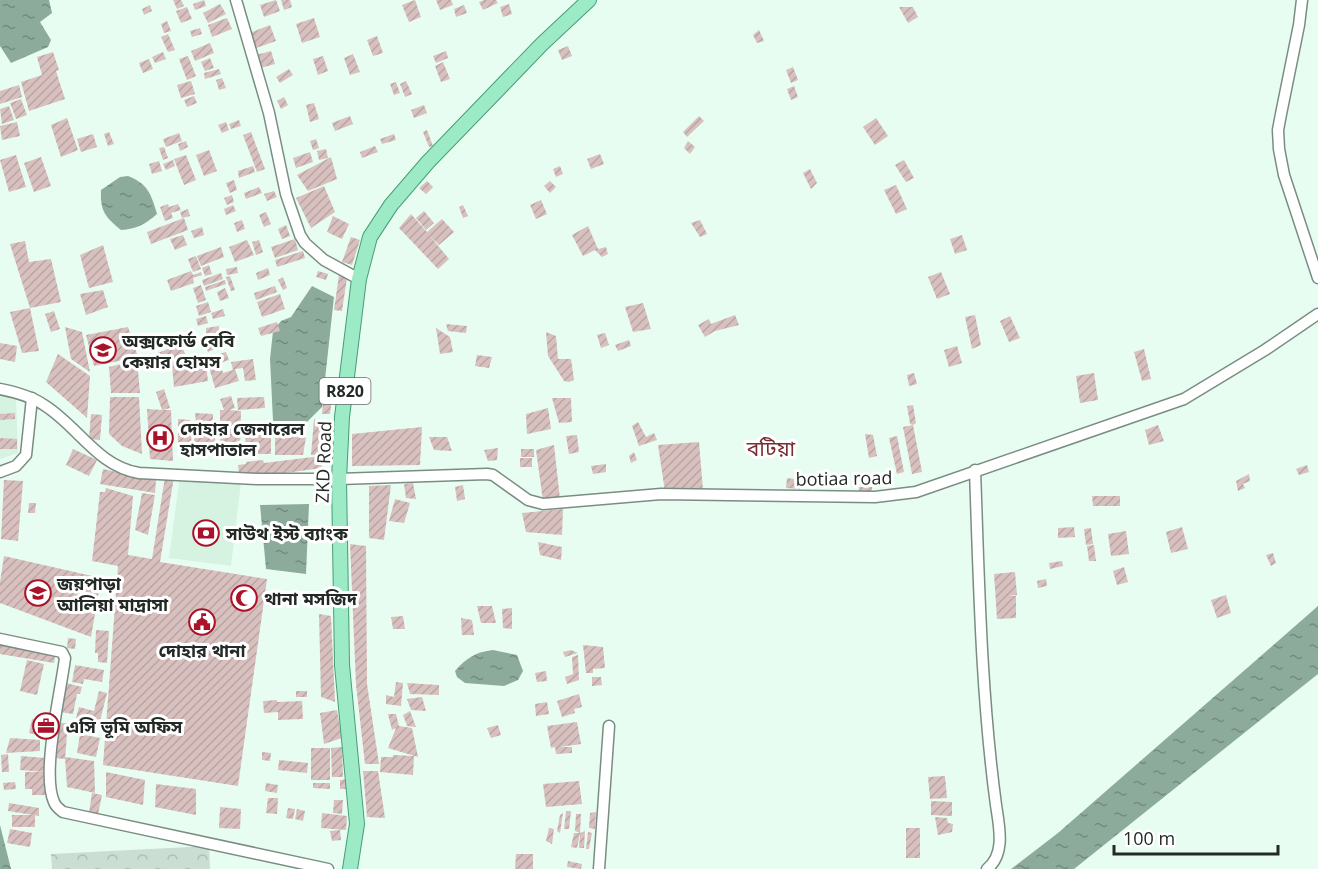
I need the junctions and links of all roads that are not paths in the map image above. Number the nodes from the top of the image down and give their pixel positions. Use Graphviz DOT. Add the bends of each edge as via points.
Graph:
graph roads {
  1 [pos="236,0"];
  2 [pos="589,0"];
  3 [pos="1302,0"];
  4 [pos="1318,278"];
  5 [pos="359,279"];
  6 [pos="1318,314"];
  7 [pos="0,388"];
  8 [pos="33,398"];
  9 [pos="975,470"];
  10 [pos="0,472"];
  11 [pos="339,479"];
  12 [pos="0,639"];
  13 [pos="609,726"];
  14 [pos="328,869"];
  15 [pos="350,869"];
  16 [pos="599,869"];
  17 [pos="987,869"];
  1 -- 5 [label="street" via="300,235 324,260"];
  2 -- 5 [label="main road, ZKD Road / R820" via="474,114 391,205 370,237"];
  3 -- 4 [label="street" via="1278,130 1279,149"];
  5 -- 11 [label="main road, ZKD Road / R820" via="342,417"];
  6 -- 9 [label="street, botiaa road" via="1184,399"];
  7 -- 8 [label="street, botiaa road"];
  8 -- 10 [label="street" via="26,455 16,466"];
  8 -- 11 [label="street, botiaa road" via="123,470 258,479"];
  9 -- 11 [label="street, botiaa road" via="916,492 875,497 661,494 543,504 528,500 487,474"];
  9 -- 17 [label="street" via="987,742 1000,833 994,864"];
  11 -- 15 [label="main road, ZKD Road / R820" via="342,665 357,824"];
  12 -- 14 [label="street" via="62,652 65,658 50,766 54,806 63,812"];
  13 -- 16 [label="street"];
}
